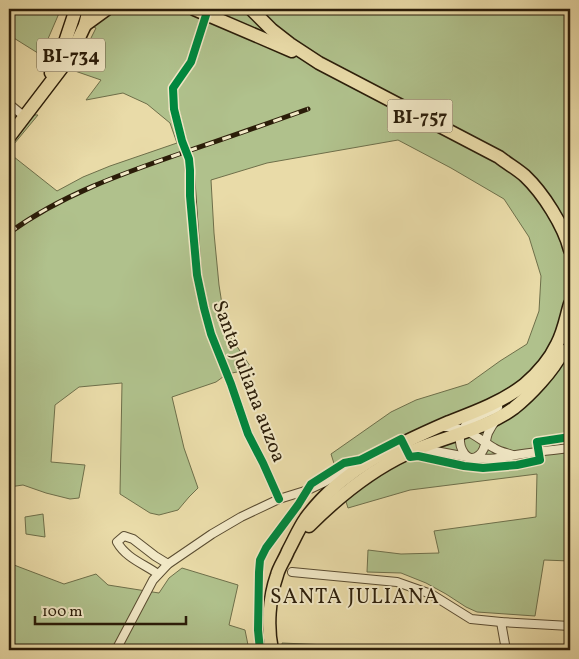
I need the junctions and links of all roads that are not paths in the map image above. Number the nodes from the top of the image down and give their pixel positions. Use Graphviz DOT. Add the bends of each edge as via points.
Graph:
graph roads {
  1 [pos="76,9"];
  2 [pos="89,9"];
  3 [pos="107,9"];
  4 [pos="194,9"];
  5 [pos="251,9"];
  6 [pos="206,14"];
  7 [pos="85,25"];
  8 [pos="319,63"];
  9 [pos="40,95"];
  10 [pos="9,104"];
  11 [pos="25,117"];
  12 [pos="9,137"];
  13 [pos="570,250"];
  14 [pos="570,304"];
  15 [pos="570,334"];
  16 [pos="524,384"];
  17 [pos="498,417"];
  18 [pos="439,426"];
  19 [pos="464,431"];
  20 [pos="486,442"];
  21 [pos="570,448"];
  22 [pos="417,450"];
  23 [pos="515,455"];
  24 [pos="470,458"];
  25 [pos="366,463"];
  26 [pos="385,466"];
  27 [pos="334,484"];
  28 [pos="278,499"];
  29 [pos="293,542"];
  30 [pos="168,564"];
  31 [pos="292,572"];
  32 [pos="158,574"];
  33 [pos="501,622"];
  34 [pos="570,626"];
  35 [pos="116,650"];
  36 [pos="272,650"];
  37 [pos="506,650"];
  1 -- 9 [label="main road, BI-734" via="64,45"];
  2 -- 7 [label="main road, BI-734"];
  3 -- 7 [label="main road"];
  4 -- 6 [label="main road"];
  5 -- 8 [label="main road, BI-757" via="272,30"];
  6 -- 8 [label="main road"];
  6 -- 28 [label="street, Santa Juliana auzoa, bridge" via="191,62 173,88 174,109 188,159 197,275 211,334 248,434"];
  7 -- 9 [label="main road, BI-734" via="70,57"];
  8 -- 13 [label="main road, BI-757" via="499,157 525,176 547,202 568,240"];
  9 -- 11 [label="main road, BI-734"];
  10 -- 11 [label="street"];
  11 -- 12 [label="main road, BI-734"];
  14 -- 16 [label="main road" via="561,336 551,356"];
  15 -- 17 [label="main road" via="560,357 534,391"];
  16 -- 18 [label="main road" via="480,410"];
  16 -- 19 [label="street" via="504,404 468,422"];
  17 -- 19 [label="main road"];
  17 -- 20 [label="street"];
  18 -- 19 [label="street"];
  18 -- 25 [label="main road"];
  19 -- 20 [label="street"];
  19 -- 22 [label="main road"];
  19 -- 24 [label="street" via="460,444"];
  20 -- 23 [label="street" via="495,449"];
  20 -- 24 [label="street" via="479,456"];
  21 -- 23 [label="street"];
  22 -- 24 [label="street"];
  22 -- 26 [label="main road"];
  23 -- 24 [label="street" via="484,460"];
  25 -- 27 [label="main road"];
  25 -- 27 [label="street" via="350,468"];
  26 -- 27 [label="street" via="369,468"];
  26 -- 29 [label="main road" via="337,500"];
  27 -- 28 [label="street"];
  27 -- 29 [label="main road" via="306,519"];
  28 -- 30 [label="street" via="212,534"];
  29 -- 36 [label="main road" via="277,575 271,597"];
  30 -- 32 [label="street"];
  30 -- 32 [label="street" via="124,536 117,542 131,557"];
  31 -- 33 [label="street" via="397,582 431,594 471,619"];
  32 -- 35 [label="street"];
  33 -- 34 [label="street"];
  33 -- 37 [label="street"];
}
